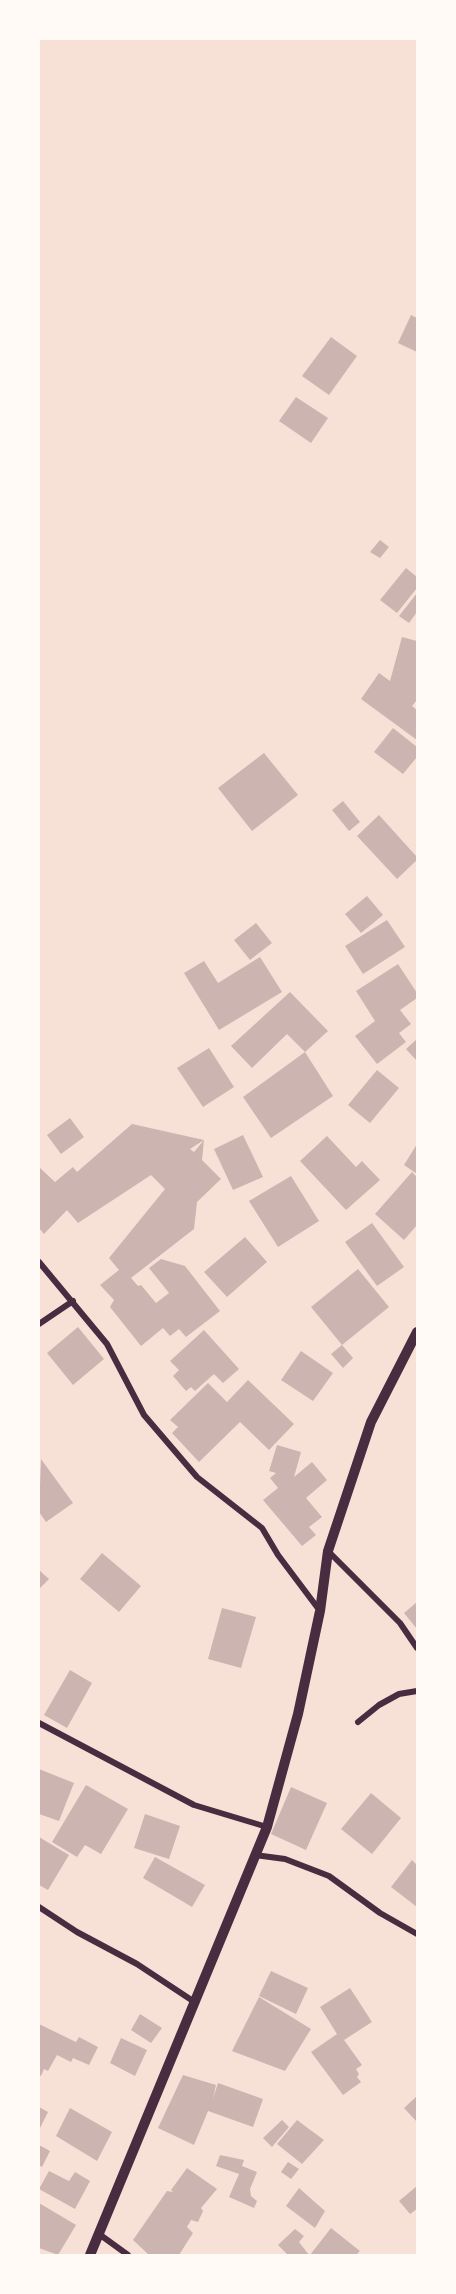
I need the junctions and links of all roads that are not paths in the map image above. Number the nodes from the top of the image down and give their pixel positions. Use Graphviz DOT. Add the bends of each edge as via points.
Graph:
graph roads {
  1 [pos="39,1262"];
  2 [pos="73,1301"];
  3 [pos="39,1324"];
  4 [pos="417,1332"];
  5 [pos="328,1551"];
  6 [pos="320,1611"];
  7 [pos="417,1648"];
  8 [pos="417,1691"];
  9 [pos="358,1722"];
  10 [pos="39,1723"];
  11 [pos="267,1827"];
  12 [pos="255,1855"];
  13 [pos="39,1907"];
  14 [pos="417,1934"];
  15 [pos="196,2002"];
  16 [pos="99,2234"];
  17 [pos="90,2255"];
  18 [pos="128,2255"];
  1 -- 2 [label="street"];
  2 -- 3 [label="street"];
  2 -- 6 [label="street" via="106,1344 144,1416 197,1477 262,1528"];
  4 -- 5 [label="street" via="371,1422"];
  5 -- 6 [label="street"];
  5 -- 7 [label="street" via="400,1623"];
  6 -- 11 [label="street" via="298,1714"];
  8 -- 9 [label="street" via="399,1694"];
  10 -- 11 [label="street" via="194,1805"];
  11 -- 12 [label="street"];
  12 -- 14 [label="street" via="285,1859 329,1876"];
  12 -- 15 [label="street"];
  13 -- 15 [label="street"];
  15 -- 16 [label="street"];
  16 -- 17 [label="street"];
  16 -- 18 [label="street"];
}
